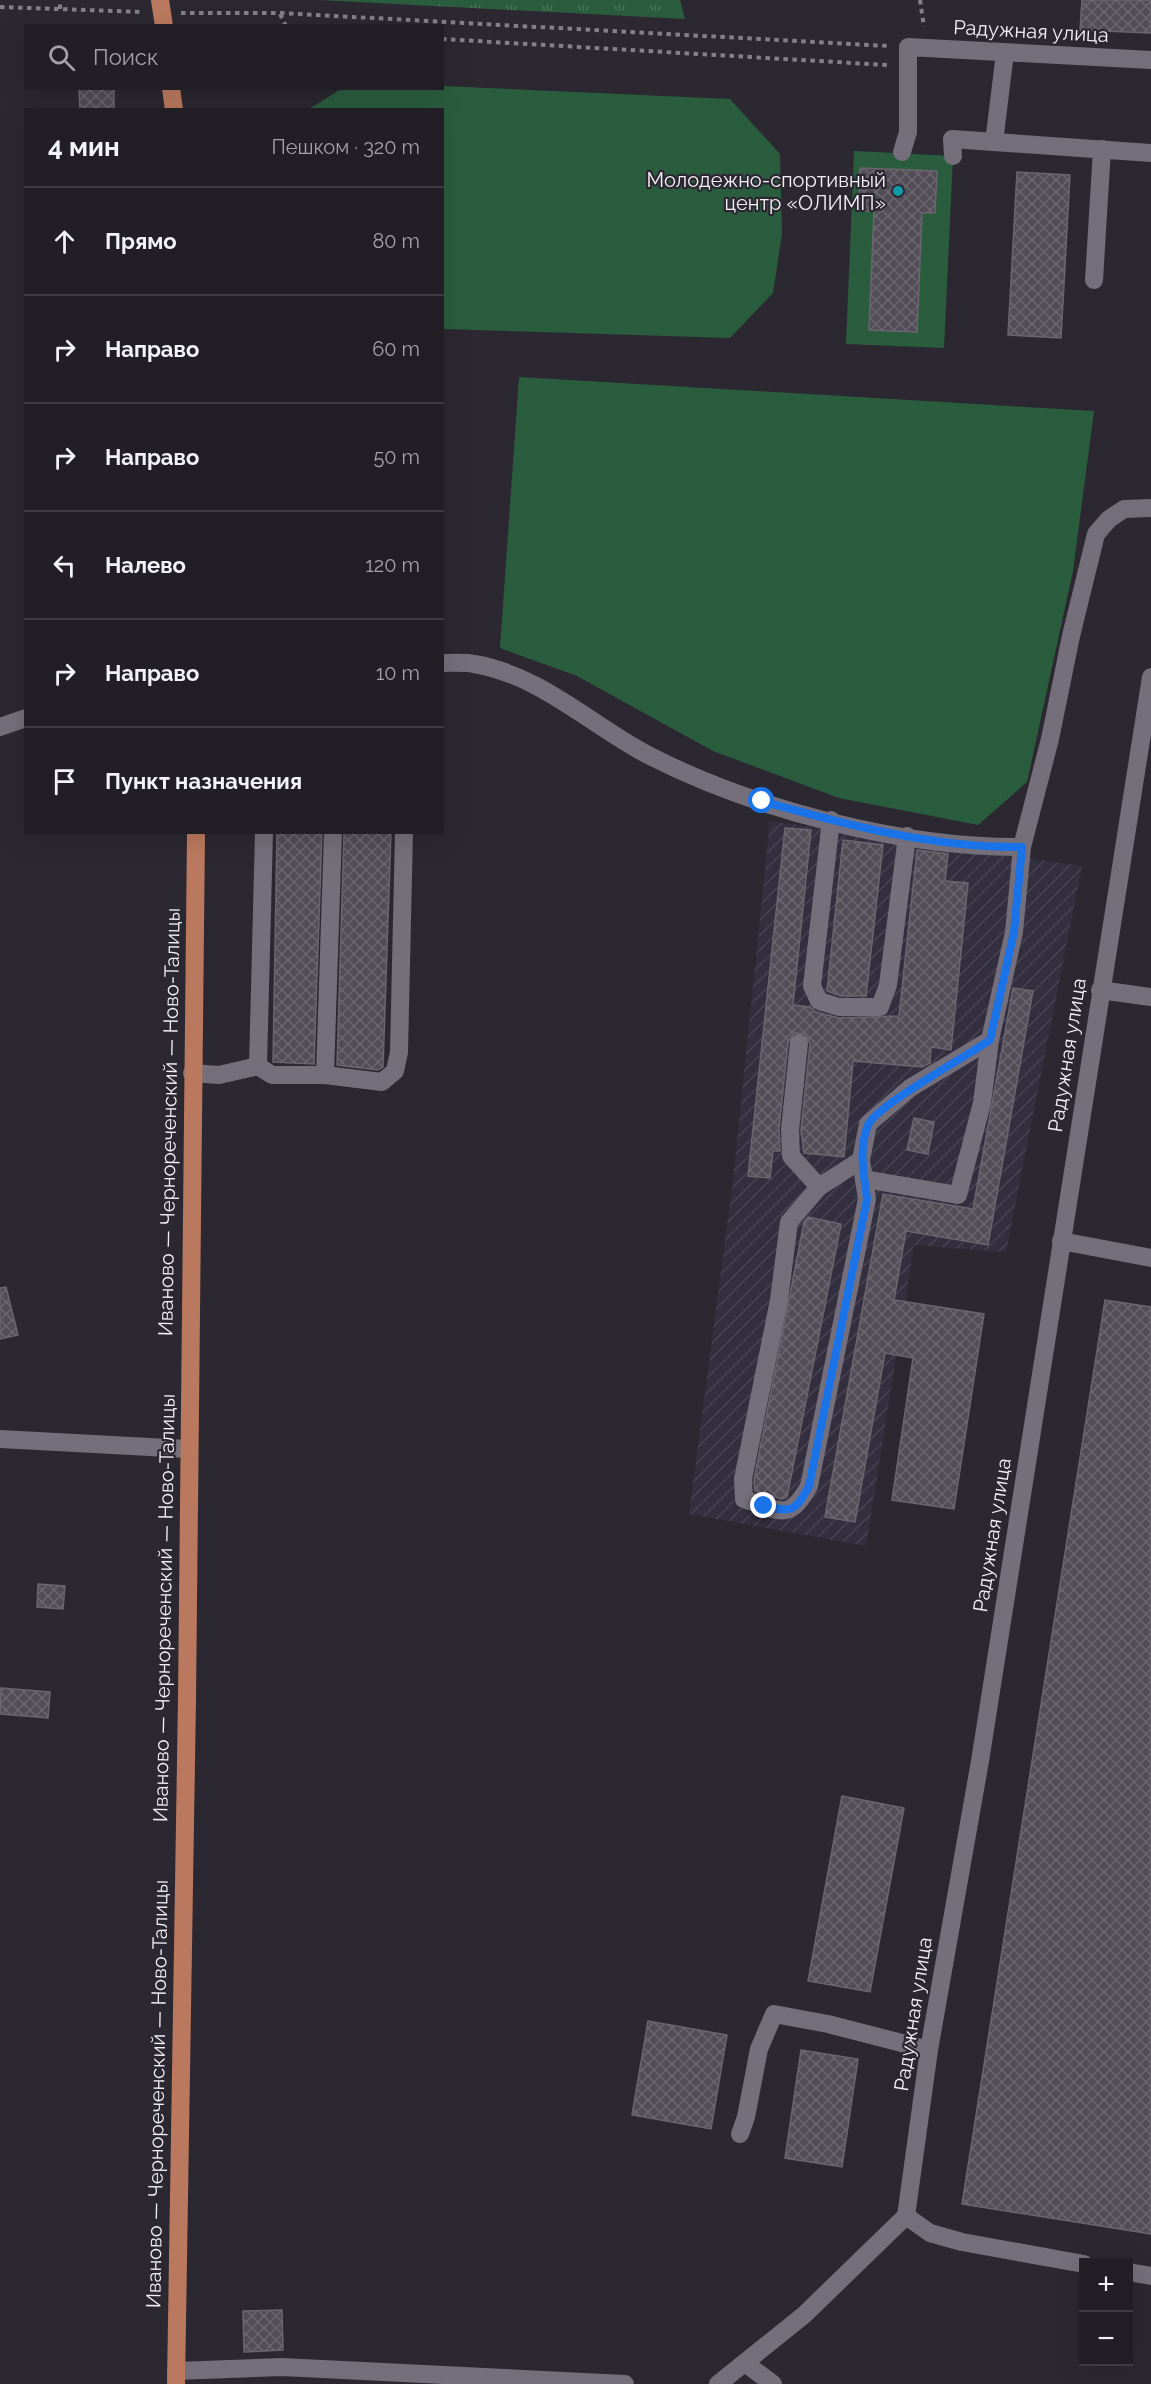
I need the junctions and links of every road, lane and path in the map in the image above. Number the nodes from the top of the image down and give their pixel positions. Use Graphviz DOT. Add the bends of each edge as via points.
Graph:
graph roads {
  1 [pos="60,0"];
  2 [pos="920,0"];
  3 [pos="0,7"];
  4 [pos="60,9"];
  5 [pos="162,13"];
  6 [pos="280,14"];
  7 [pos="285,24"];
  8 [pos="924,27"];
  9 [pos="444,39"];
  10 [pos="908,47"];
  11 [pos="1005,52"];
  12 [pos="1151,60"];
  13 [pos="171,90"];
  14 [pos="174,108"];
  15 [pos="994,142"];
  16 [pos="1102,149"];
  17 [pos="902,152"];
  18 [pos="1151,153"];
  19 [pos="953,156"];
  20 [pos="1094,280"];
  21 [pos="1151,508"];
  22 [pos="444,663"];
  23 [pos="1151,677"];
  24 [pos="24,719"];
  25 [pos="0,727"];
  26 [pos="831,820"];
  27 [pos="195,834"];
  28 [pos="264,834"];
  29 [pos="333,834"];
  30 [pos="404,834"];
  31 [pos="908,836"];
  32 [pos="1022,847"];
  33 [pos="1100,990"];
  34 [pos="1151,997"];
  35 [pos="990,1040"];
  36 [pos="799,1043"];
  37 [pos="258,1066"];
  38 [pos="192,1072"];
  39 [pos="326,1075"];
  40 [pos="861,1160"];
  41 [pos="864,1179"];
  42 [pos="819,1187"];
  43 [pos="1061,1241"];
  44 [pos="1151,1258"];
  45 [pos="0,1439"];
  46 [pos="187,1449"];
  47 [pos="929,2050"];
  48 [pos="740,2134"];
  49 [pos="906,2216"];
  50 [pos="1079,2263"];
  51 [pos="1133,2273"];
  52 [pos="1151,2276"];
  53 [pos="745,2363"];
  54 [pos="176,2377"];
  55 [pos="625,2384"];
  56 [pos="718,2384"];
  57 [pos="773,2384"];
  1 -- 4 [label="path"];
  2 -- 8 [label="path"];
  3 -- 4 [label="path"];
  4 -- 5 [label="path"];
  5 -- 6 [label="path"];
  6 -- 7 [label="path"];
  6 -- 10 [label="path"];
  9 -- 10 [label="path" via="887,65"];
  10 -- 11 [label="street, Радужная улица"];
  10 -- 17 [label="street" via="908,132"];
  11 -- 12 [label="street, Радужная улица"];
  11 -- 15 [label="street"];
  13 -- 14 [label="main road"];
  15 -- 16 [label="street"];
  15 -- 19 [label="street" via="952,139"];
  16 -- 18 [label="street"];
  16 -- 20 [label="street"];
  21 -- 32 [label="street" via="1124,509 1096,534"];
  22 -- 26 [label="street" via="474,664 521,678 650,755 712,784"];
  23 -- 33 [label="street, Радужная улица"];
  24 -- 25 [label="street"];
  26 -- 31 [label="street"];
  26 -- 31 [label="street" via="812,986 819,1001 839,1007 880,1007 888,985"];
  27 -- 38 [label="main road, Иваново — Чернореченский — Ново-Талицы"];
  28 -- 37 [label="street"];
  29 -- 39 [label="street"];
  30 -- 39 [label="street" via="399,1052 395,1071 382,1082"];
  31 -- 32 [label="street" via="978,847"];
  32 -- 35 [label="street" via="1014,932"];
  33 -- 34 [label="street"];
  33 -- 43 [label="street, Радужная улица"];
  35 -- 40 [label="street" via="910,1088 868,1124"];
  35 -- 41 [label="street" via="982,1103 958,1195"];
  36 -- 42 [label="street" via="790,1156"];
  37 -- 38 [label="street" via="219,1075"];
  37 -- 39 [label="street" via="272,1075"];
  38 -- 46 [label="main road, Иваново — Чернореченский — Ново-Талицы"];
  40 -- 41 [label="street"];
  40 -- 42 [label="street"];
  41 -- 42 [label="street" via="867,1199 809,1486 798,1506 786,1511 744,1499 743,1479 779,1300 789,1222"];
  43 -- 44 [label="street"];
  43 -- 47 [label="street, Радужная улица" via="980,1761"];
  45 -- 46 [label="street"];
  46 -- 54 [label="main road, Иваново — Чернореченский — Ново-Талицы"];
  47 -- 48 [label="street" via="774,2014 759,2049"];
  47 -- 49 [label="street, Радужная улица"];
  49 -- 50 [label="street" via="930,2233 962,2242"];
  49 -- 53 [label="street" via="804,2315"];
  51 -- 52 [label="street"];
  53 -- 56 [label="street"];
  53 -- 57 [label="street"];
  54 -- 55 [label="street" via="282,2367"];
}
